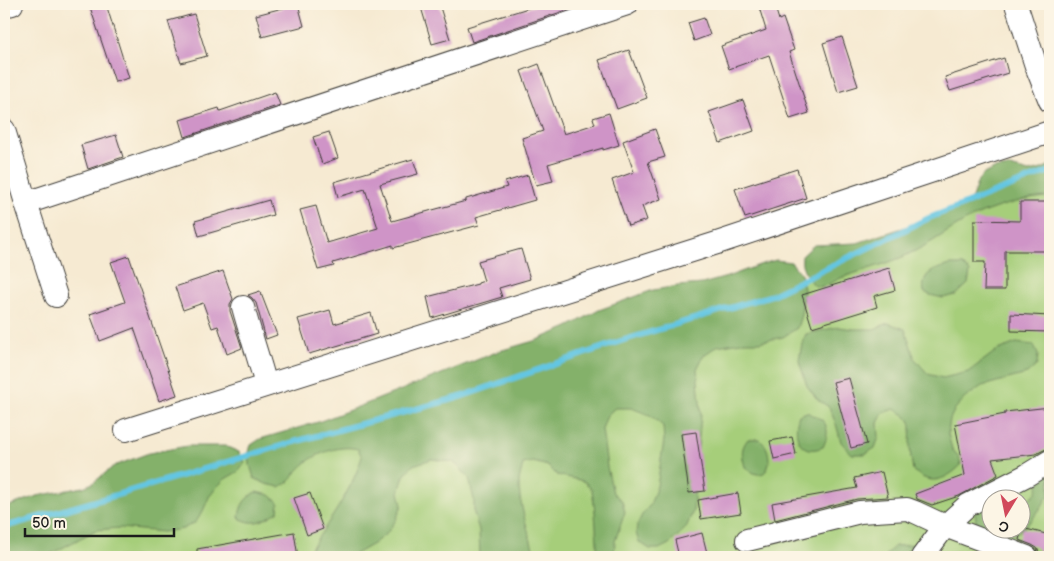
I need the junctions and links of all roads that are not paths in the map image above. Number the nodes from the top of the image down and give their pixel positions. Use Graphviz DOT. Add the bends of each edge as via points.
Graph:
graph roads {
  1 [pos="12,4"];
  2 [pos="626,4"];
  3 [pos="1016,4"];
  4 [pos="4,6"];
  5 [pos="1050,101"];
  6 [pos="4,130"];
  7 [pos="1050,132"];
  8 [pos="26,203"];
  9 [pos="56,296"];
  10 [pos="243,307"];
  11 [pos="266,385"];
  12 [pos="126,430"];
  13 [pos="1050,461"];
  14 [pos="945,526"];
  15 [pos="747,540"];
  16 [pos="922,557"];
  17 [pos="1027,557"];
  1 -- 4 [label="lane"];
  2 -- 8 [label="lane"];
  3 -- 5 [label="lane"];
  6 -- 8 [label="lane"];
  7 -- 11 [label="lane" via="717,243"];
  8 -- 9 [label="lane"];
  10 -- 11 [label="lane"];
  11 -- 12 [label="lane"];
  13 -- 14 [label="lane" via="968,505"];
  14 -- 15 [label="lane" via="907,509 897,509 860,512"];
  14 -- 16 [label="lane"];
  14 -- 17 [label="lane"];
}
